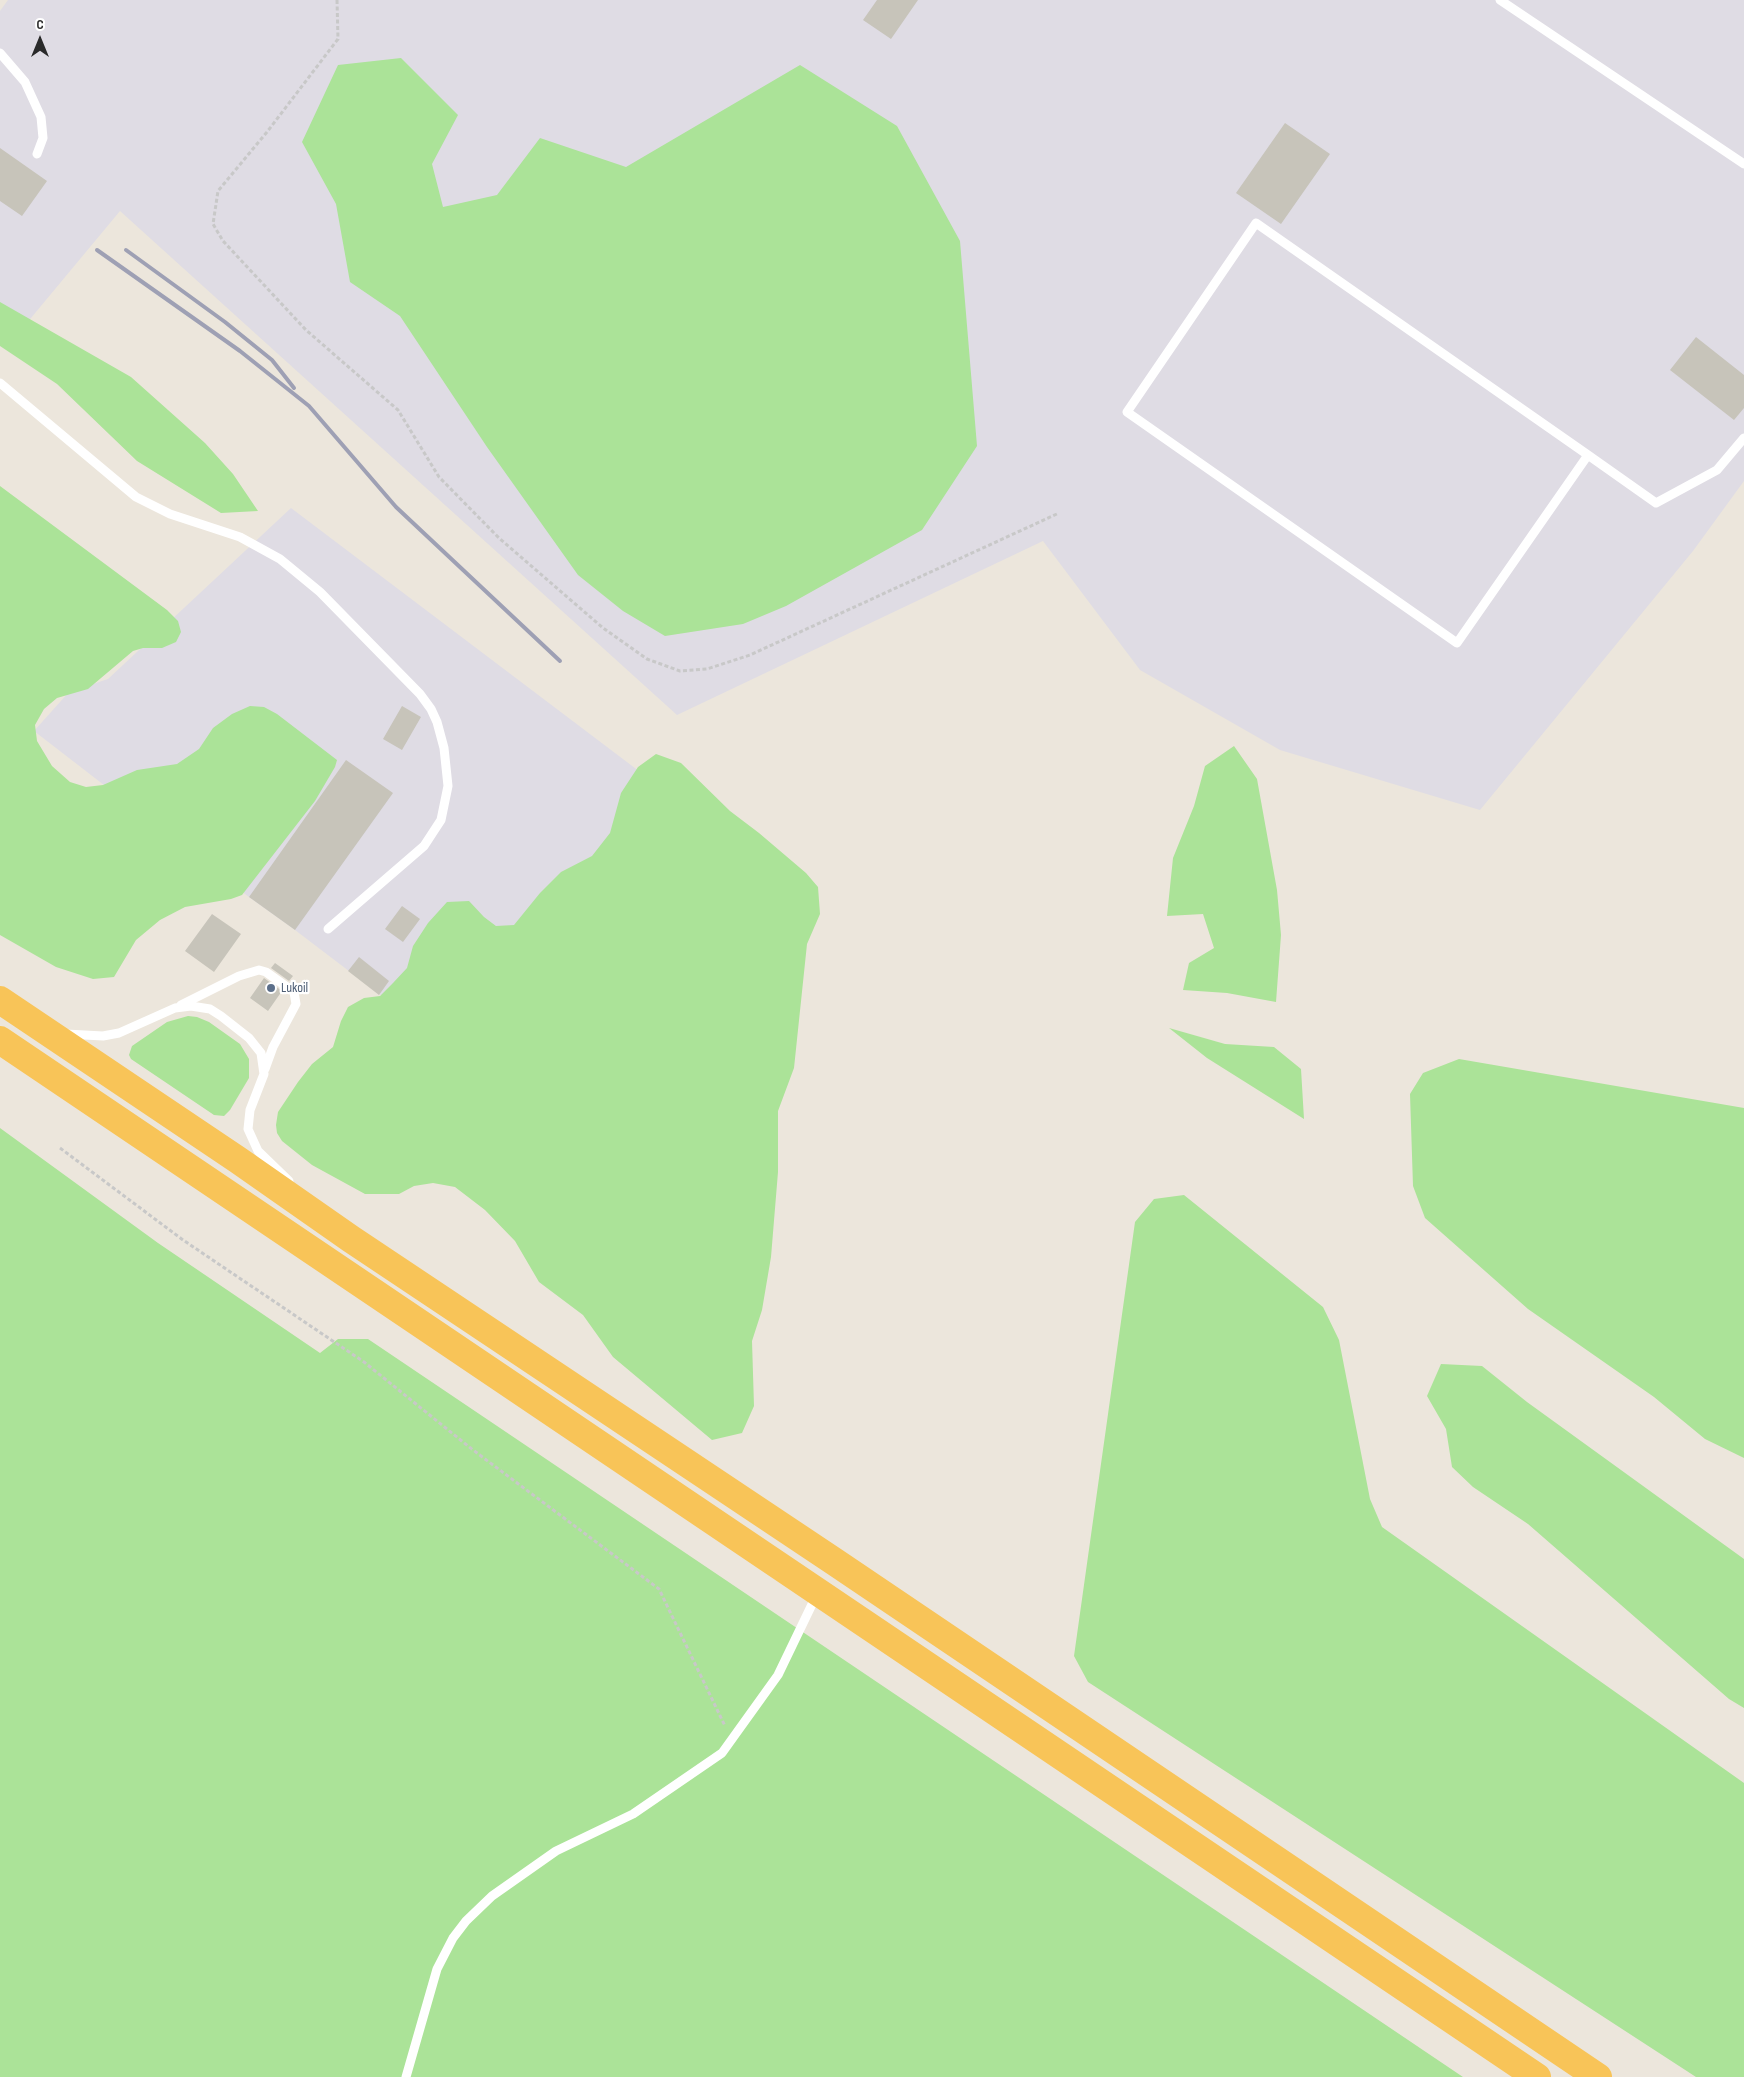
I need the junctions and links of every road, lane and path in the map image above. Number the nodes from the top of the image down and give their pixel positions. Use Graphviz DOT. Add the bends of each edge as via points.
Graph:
graph roads {
  1 [pos="337,0"];
  2 [pos="1500,0"];
  3 [pos="0,53"];
  4 [pos="37,154"];
  5 [pos="1744,164"];
  6 [pos="0,383"];
  7 [pos="1744,438"];
  8 [pos="1588,455"];
  9 [pos="1059,513"];
  10 [pos="328,929"];
  11 [pos="0,1000"];
  12 [pos="175,1008"];
  13 [pos="51,1034"];
  14 [pos="0,1040"];
  15 [pos="264,1074"];
  16 [pos="60,1148"];
  17 [pos="351,1239"];
  18 [pos="818,1592"];
  19 [pos="732,1740"];
  20 [pos="406,2077"];
  21 [pos="1537,2077"];
  22 [pos="1598,2077"];
  1 -- 9 [label="path" via="338,39 218,191 213,224 224,241 306,330 398,410 439,477 499,538 602,628 647,659 680,671 707,669 750,655"];
  2 -- 5 [label="lane"];
  3 -- 4 [label="lane" via="25,82 41,117 43,138"];
  6 -- 10 [label="lane" via="136,497 170,514 240,537 280,560 320,592 431,709 444,748 448,786 441,820 424,846"];
  7 -- 8 [label="lane" via="1718,470 1656,503"];
  8 -- 8 [label="lane" via="1256,223 1127,412 1457,643"];
  11 -- 13 [label="highway"];
  12 -- 13 [label="lane" via="119,1034"];
  12 -- 15 [label="lane" via="198,1006 221,1016 256,1044 264,1062"];
  12 -- 15 [label="lane" via="259,970 294,992 296,1004 273,1047"];
  13 -- 17 [label="highway"];
  14 -- 18 [label="highway"];
  15 -- 17 [label="lane" via="250,1110 248,1129 258,1151"];
  16 -- 19 [label="path" via="183,1240 364,1362 474,1450 659,1589"];
  17 -- 22 [label="highway"];
  18 -- 19 [label="lane" via="778,1675"];
  18 -- 21 [label="highway"];
  19 -- 20 [label="lane" via="722,1753 632,1814 556,1851 492,1896 466,1921 437,1969"];
}
